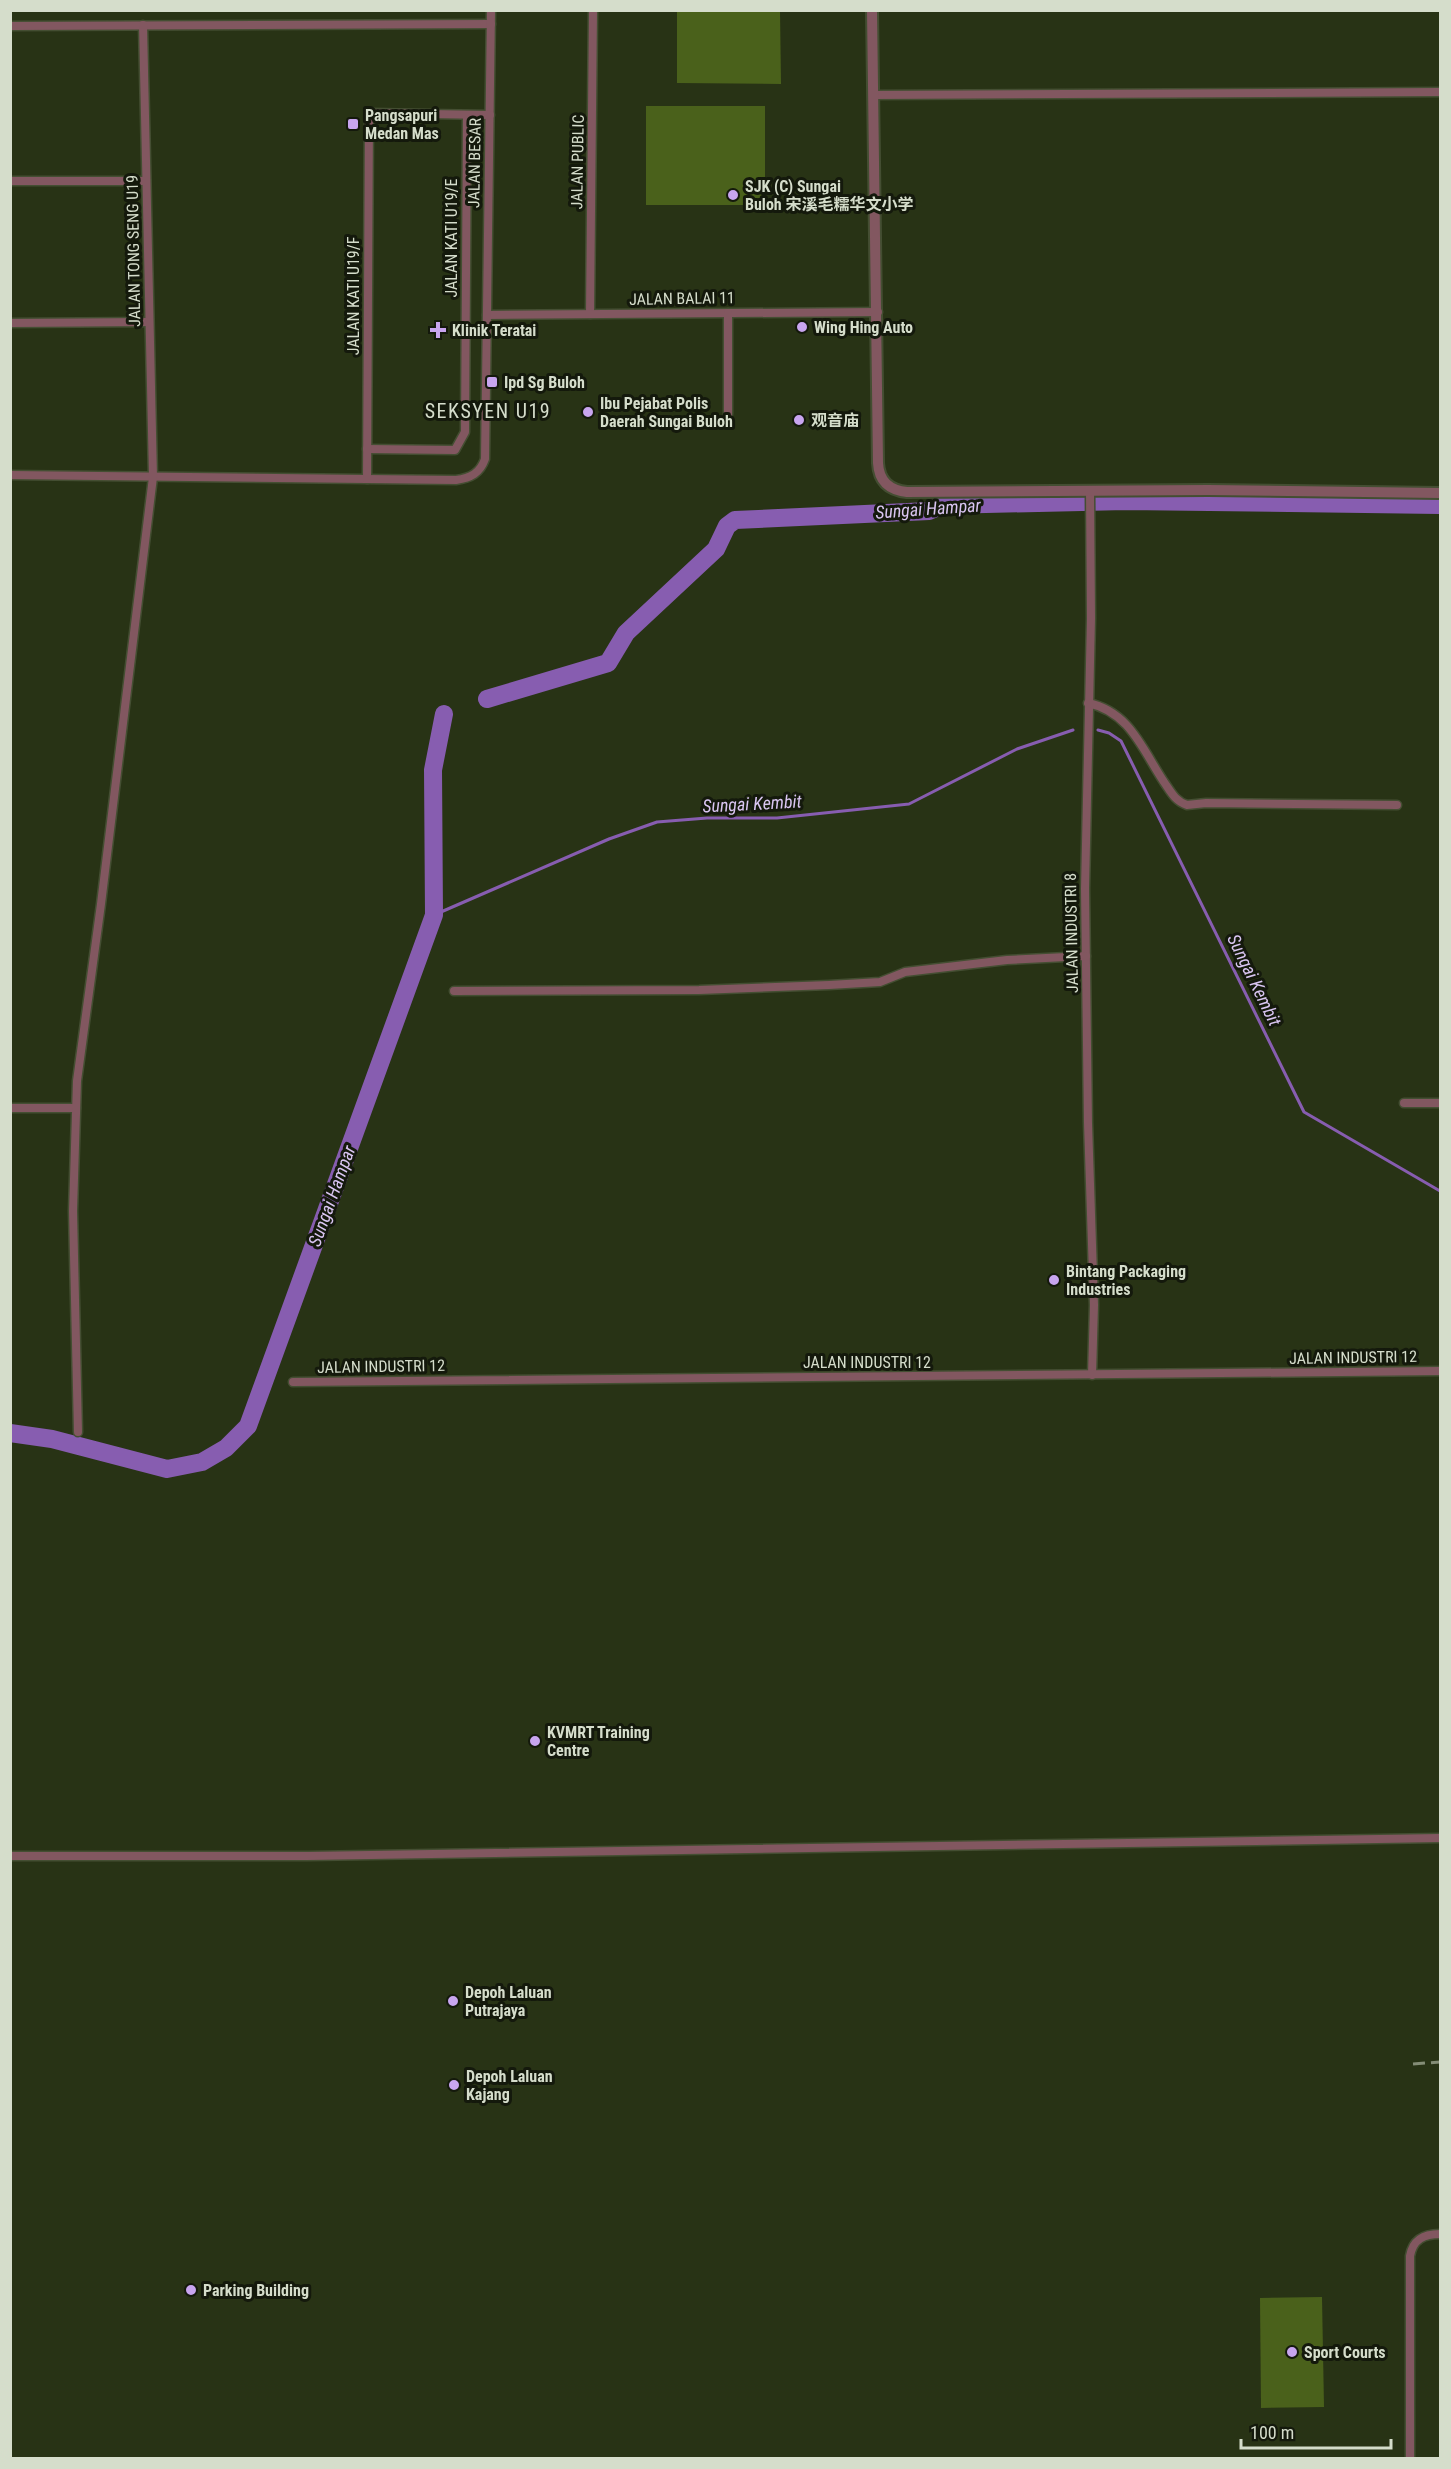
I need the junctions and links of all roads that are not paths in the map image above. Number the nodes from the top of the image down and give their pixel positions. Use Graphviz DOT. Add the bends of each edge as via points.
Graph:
graph roads {
  1 [pos="491,10"];
  2 [pos="593,10"];
  3 [pos="872,10"];
  4 [pos="491,24"];
  5 [pos="143,25"];
  6 [pos="10,26"];
  7 [pos="1440,92"];
  8 [pos="873,95"];
  9 [pos="467,115"];
  10 [pos="490,115"];
  11 [pos="10,181"];
  12 [pos="146,181"];
  13 [pos="878,312"];
  14 [pos="728,313"];
  15 [pos="590,314"];
  16 [pos="487,315"];
  17 [pos="149,322"];
  18 [pos="10,323"];
  19 [pos="728,414"];
  20 [pos="367,448"];
  21 [pos="10,476"];
  22 [pos="153,477"];
  23 [pos="367,479"];
  24 [pos="1090,493"];
  25 [pos="1440,493"];
  26 [pos="1088,703"];
  27 [pos="1397,805"];
  28 [pos="1086,956"];
  29 [pos="454,991"];
  30 [pos="1404,1103"];
  31 [pos="1440,1103"];
  32 [pos="10,1108"];
  33 [pos="76,1108"];
  34 [pos="1440,1371"];
  35 [pos="1092,1375"];
  36 [pos="293,1382"];
  37 [pos="78,1432"];
  38 [pos="1440,1838"];
  39 [pos="10,1856"];
  40 [pos="1440,2234"];
  41 [pos="1410,2458"];
  1 -- 4 [label="street, JALAN BESAR"];
  2 -- 15 [label="street, JALAN PUBLIC"];
  3 -- 8 [label="street"];
  4 -- 5 [label="street"];
  4 -- 10 [label="street, JALAN BESAR"];
  5 -- 6 [label="street"];
  5 -- 12 [label="street, JALAN TONG SENG U19"];
  7 -- 8 [label="street"];
  8 -- 13 [label="street"];
  9 -- 10 [label="street"];
  9 -- 20 [label="street, JALAN KATI U19/E" via="465,432 456,450"];
  9 -- 20 [label="street, JALAN KATI U19/F" via="369,113"];
  10 -- 16 [label="street, JALAN BESAR"];
  11 -- 12 [label="street"];
  12 -- 17 [label="street, JALAN TONG SENG U19"];
  13 -- 14 [label="street, JALAN BALAI 11"];
  13 -- 24 [label="street" via="878,463 886,484 907,492"];
  14 -- 15 [label="street, JALAN BALAI 11"];
  14 -- 19 [label="street"];
  15 -- 16 [label="street, JALAN BALAI 11"];
  16 -- 23 [label="street, JALAN BESAR" via="485,459 477,473 456,480"];
  17 -- 18 [label="street"];
  17 -- 22 [label="street, JALAN TONG SENG U19"];
  20 -- 23 [label="street, JALAN KATI U19/F"];
  21 -- 22 [label="street"];
  22 -- 23 [label="street"];
  22 -- 33 [label="street, JALAN TONG SENG U19"];
  24 -- 25 [label="street"];
  24 -- 26 [label="street, JALAN INDUSTRI 8"];
  26 -- 27 [label="street" via="1108,709 1125,721 1173,796 1187,805"];
  26 -- 28 [label="street, JALAN INDUSTRI 8"];
  28 -- 29 [label="street" via="1007,960 905,972 880,982 829,985"];
  28 -- 35 [label="street, JALAN INDUSTRI 8" via="1094,1305"];
  30 -- 31 [label="street"];
  32 -- 33 [label="street"];
  33 -- 37 [label="street, JALAN TONG SENG U19" via="73,1210"];
  34 -- 35 [label="street, JALAN INDUSTRI 12"];
  35 -- 36 [label="street, JALAN INDUSTRI 12"];
  38 -- 39 [label="street" via="308,1856"];
  40 -- 41 [label="street" via="1429,2234 1411,2247"];
}
